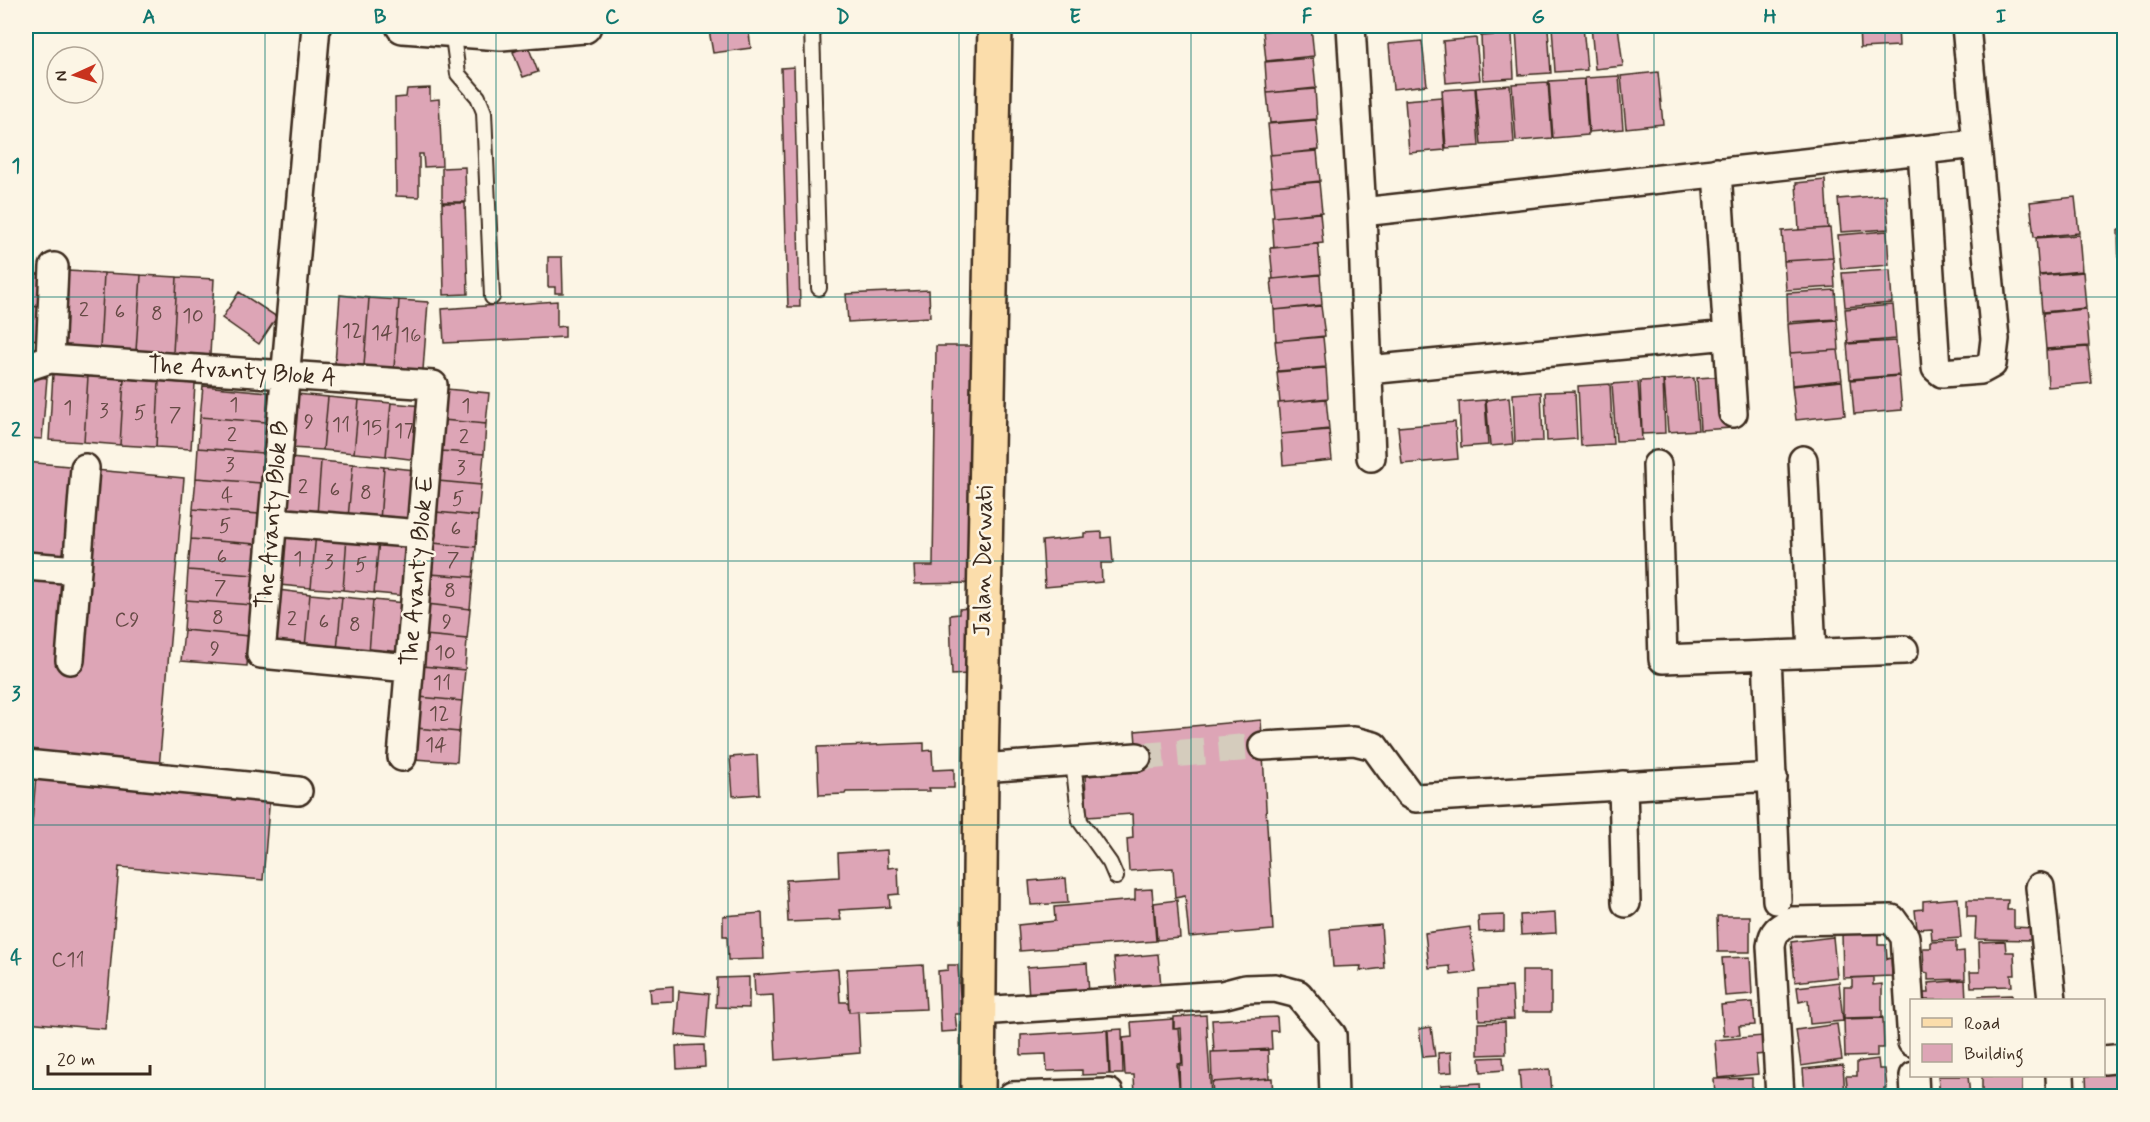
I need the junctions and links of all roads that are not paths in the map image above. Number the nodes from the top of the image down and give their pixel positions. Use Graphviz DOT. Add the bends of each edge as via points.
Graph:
graph roads {
  1 [pos="316,26"];
  2 [pos="403,26"];
  3 [pos="584,26"];
  4 [pos="812,26"];
  5 [pos="1351,26"];
  6 [pos="1966,26"];
  7 [pos="452,29"];
  8 [pos="502,29"];
  9 [pos="995,32"];
  10 [pos="1976,144"];
  11 [pos="1922,150"];
  12 [pos="1717,172"];
  13 [pos="1362,212"];
  14 [pos="54,267"];
  15 [pos="819,288"];
  16 [pos="492,297"];
  17 [pos="1728,335"];
  18 [pos="38,363"];
  19 [pos="1368,370"];
  20 [pos="285,375"];
  21 [pos="433,385"];
  22 [pos="1733,413"];
  23 [pos="1371,458"];
  24 [pos="1803,460"];
  25 [pos="1657,465"];
  26 [pos="85,468"];
  27 [pos="273,522"];
  28 [pos="421,534"];
  29 [pos="26,566"];
  30 [pos="77,570"];
  31 [pos="1904,650"];
  32 [pos="1812,653"];
  33 [pos="1767,655"];
  34 [pos="70,660"];
  35 [pos="409,668"];
  36 [pos="1263,746"];
  37 [pos="402,757"];
  38 [pos="1137,757"];
  39 [pos="1073,762"];
  40 [pos="26,764"];
  41 [pos="981,768"];
  42 [pos="1773,777"];
  43 [pos="1623,785"];
  44 [pos="298,791"];
  45 [pos="1116,878"];
  46 [pos="2040,887"];
  47 [pos="1777,900"];
  48 [pos="1626,903"];
  49 [pos="2052,999"];
  50 [pos="980,1011"];
  51 [pos="1910,1024"];
  52 [pos="2124,1058"];
  53 [pos="2105,1060"];
  54 [pos="1914,1077"];
  55 [pos="2060,1077"];
  56 [pos="1109,1093"];
  57 [pos="978,1096"];
  58 [pos="1012,1096"];
  59 [pos="1334,1096"];
  60 [pos="1780,1096"];
  61 [pos="1915,1096"];
  62 [pos="2061,1096"];
  1 -- 20 [label="street, The Avanty Blok B"];
  2 -- 7 [label="street"];
  3 -- 8 [label="street"];
  4 -- 15 [label="lane"];
  5 -- 13 [label="street"];
  6 -- 10 [label="street"];
  7 -- 8 [label="street"];
  7 -- 16 [label="lane" via="458,74 478,97 484,112"];
  9 -- 41 [label="main road, Jalan Derwati"];
  10 -- 11 [label="street"];
  10 -- 11 [label="street" via="1995,339 1992,364 1981,370 1942,373 1936,368"];
  11 -- 12 [label="street"];
  12 -- 13 [label="street"];
  12 -- 17 [label="street"];
  13 -- 19 [label="street"];
  14 -- 18 [label="street"];
  17 -- 19 [label="street"];
  17 -- 22 [label="street"];
  18 -- 20 [label="street, The Avanty Blok A"];
  19 -- 23 [label="street"];
  20 -- 21 [label="street, The Avanty Blok A"];
  20 -- 27 [label="street, The Avanty Blok B"];
  21 -- 28 [label="street, The Avanty Blok E"];
  24 -- 32 [label="street"];
  25 -- 33 [label="street" via="1662,659"];
  26 -- 30 [label="street"];
  27 -- 28 [label="street"];
  27 -- 35 [label="street, The Avanty Blok B" via="261,654"];
  28 -- 35 [label="street, The Avanty Blok E"];
  29 -- 30 [label="street"];
  30 -- 34 [label="street"];
  31 -- 32 [label="street"];
  32 -- 33 [label="street"];
  33 -- 42 [label="street"];
  35 -- 37 [label="street, The Avanty Blok E"];
  36 -- 43 [label="street" via="1354,741 1374,746 1416,798"];
  38 -- 39 [label="street"];
  39 -- 41 [label="street"];
  39 -- 45 [label="lane" via="1080,820"];
  40 -- 44 [label="street"];
  41 -- 50 [label="main road, Jalan Derwati"];
  42 -- 43 [label="street"];
  42 -- 47 [label="street"];
  43 -- 48 [label="street"];
  46 -- 49 [label="street"];
  50 -- 57 [label="main road, Jalan Derwati"];
  50 -- 59 [label="street" via="1275,988 1298,994 1332,1035"];
  51 -- 60 [label="street" via="1905,937 1892,919 1792,921 1778,928 1772,935 1772,946"];
  52 -- 53 [label="street"];
  54 -- 61 [label="street"];
  55 -- 62 [label="street"];
  56 -- 58 [label="street"];
}
